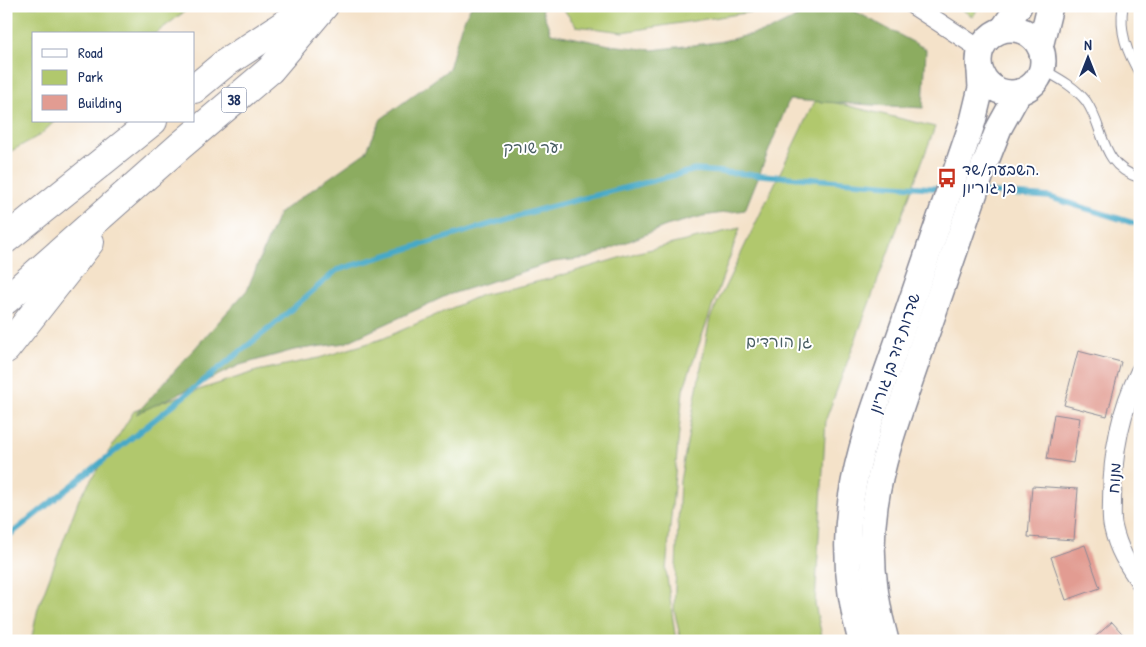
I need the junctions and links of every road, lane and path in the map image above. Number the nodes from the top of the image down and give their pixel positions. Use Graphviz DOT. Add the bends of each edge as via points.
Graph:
graph roads {
  1 [pos="312,6"];
  2 [pos="324,6"];
  3 [pos="914,6"];
  4 [pos="1019,6"];
  5 [pos="1050,6"];
  6 [pos="1123,6"];
  7 [pos="1003,29"];
  8 [pos="1041,58"];
  9 [pos="980,60"];
  10 [pos="1140,74"];
  11 [pos="195,88"];
  12 [pos="1019,92"];
  13 [pos="152,122"];
  14 [pos="1140,178"];
  15 [pos="136,185"];
  16 [pos="6,240"];
  17 [pos="6,300"];
  18 [pos="6,349"];
  19 [pos="1140,371"];
  20 [pos="1140,582"];
  21 [pos="861,641"];
  22 [pos="886,641"];
  1 -- 11 [label="highway, 38" via="224,64"];
  2 -- 15 [label="highway, 38" via="270,70"];
  3 -- 9 [label="street"];
  4 -- 7 [label="main road"];
  5 -- 8 [label="main road"];
  6 -- 10 [label="lane" via="1123,39 1129,58"];
  7 -- 8 [label="main road" via="1025,32 1034,38"];
  7 -- 9 [label="main road" via="993,33"];
  8 -- 12 [label="main road" via="1033,83"];
  8 -- 14 [label="lane" via="1088,104 1113,162 1124,172"];
  9 -- 12 [label="main road" via="991,87 1010,93"];
  9 -- 21 [label="main road, שדרות דוד בן גוריון" via="980,88 973,121 870,421 852,485 847,527 847,577"];
  12 -- 22 [label="main road, שדרות דוד בן גוריון" via="999,128 984,166 882,465 870,546 875,596"];
  13 -- 16 [label="highway"];
  15 -- 17 [label="highway, 38"];
  15 -- 18 [label="highway"];
  19 -- 20 [label="street, מנוח" via="1130,391 1112,477 1112,525 1123,559"];
}
